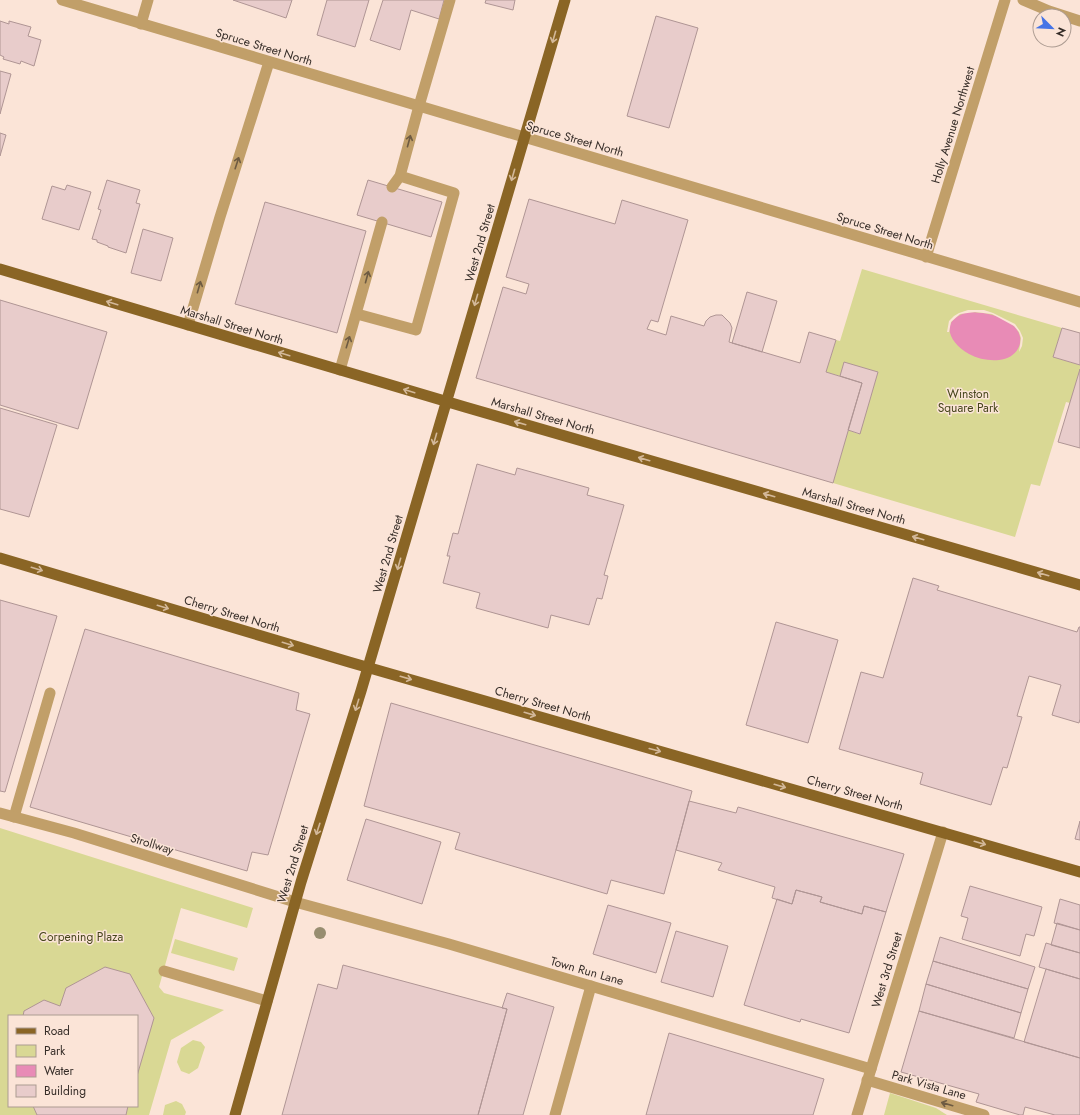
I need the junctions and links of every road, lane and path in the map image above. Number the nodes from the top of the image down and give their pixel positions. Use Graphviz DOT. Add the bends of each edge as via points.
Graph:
graph roads {
  1 [pos="62,0"];
  2 [pos="148,0"];
  3 [pos="450,0"];
  4 [pos="565,0"];
  5 [pos="1005,0"];
  6 [pos="1023,0"];
  7 [pos="1080,20"];
  8 [pos="141,24"];
  9 [pos="269,62"];
  10 [pos="418,106"];
  11 [pos="524,138"];
  12 [pos="400,176"];
  13 [pos="392,187"];
  14 [pos="382,222"];
  15 [pos="926,257"];
  16 [pos="0,269"];
  17 [pos="1080,302"];
  18 [pos="357,314"];
  19 [pos="188,325"];
  20 [pos="340,370"];
  21 [pos="446,402"];
  22 [pos="0,558"];
  23 [pos="1080,585"];
  24 [pos="368,667"];
  25 [pos="50,692"];
  26 [pos="0,813"];
  27 [pos="14,817"];
  28 [pos="943,832"];
  29 [pos="1080,872"];
  30 [pos="295,902"];
  31 [pos="164,971"];
  32 [pos="591,986"];
  33 [pos="267,1001"];
  34 [pos="871,1069"];
  35 [pos="867,1080"];
  36 [pos="235,1115"];
  37 [pos="555,1115"];
  38 [pos="857,1115"];
  39 [pos="984,1115"];
  1 -- 8 [label="street, Spruce Street North"];
  2 -- 8 [label="street"];
  3 -- 10 [label="street"];
  4 -- 11 [label="main road, West 2nd Street, one-way"];
  5 -- 15 [label="street, Holly Avenue Northwest"];
  6 -- 7 [label="street"];
  8 -- 9 [label="street, Spruce Street North"];
  9 -- 10 [label="street, Spruce Street North"];
  19 -- 9 [label="street, one-way"];
  10 -- 11 [label="street, Spruce Street North"];
  12 -- 10 [label="street, one-way"];
  11 -- 15 [label="street, Spruce Street North"];
  11 -- 21 [label="main road, West 2nd Street, one-way"];
  12 -- 13 [label="street"];
  12 -- 18 [label="street" via="454,193 416,330"];
  18 -- 14 [label="street, one-way"];
  15 -- 17 [label="street, Spruce Street North"];
  19 -- 16 [label="main road, Marshall Street North, one-way"];
  20 -- 18 [label="street, one-way"];
  20 -- 19 [label="main road, Marshall Street North, one-way"];
  21 -- 20 [label="main road, Marshall Street North, one-way"];
  23 -- 21 [label="main road, Marshall Street North, one-way"];
  21 -- 24 [label="main road, West 2nd Street, one-way"];
  22 -- 24 [label="main road, Cherry Street North, one-way"];
  24 -- 28 [label="main road, Cherry Street North, one-way"];
  24 -- 30 [label="main road, West 2nd Street, one-way"];
  25 -- 27 [label="street"];
  26 -- 27 [label="street, Strollway"];
  27 -- 30 [label="street, Strollway" via="74,833"];
  28 -- 29 [label="main road, Cherry Street North, one-way"];
  28 -- 34 [label="street, West 3rd Street"];
  30 -- 32 [label="street, Town Run Lane"];
  30 -- 33 [label="main road, West 2nd Street"];
  31 -- 33 [label="street"];
  32 -- 34 [label="street, Town Run Lane"];
  32 -- 37 [label="street"];
  33 -- 36 [label="main road, West 2nd Street"];
  34 -- 35 [label="street, West 3rd Street"];
  35 -- 38 [label="street, West 3rd Street"];
  39 -- 35 [label="street, Park Vista Lane, one-way"];
}
